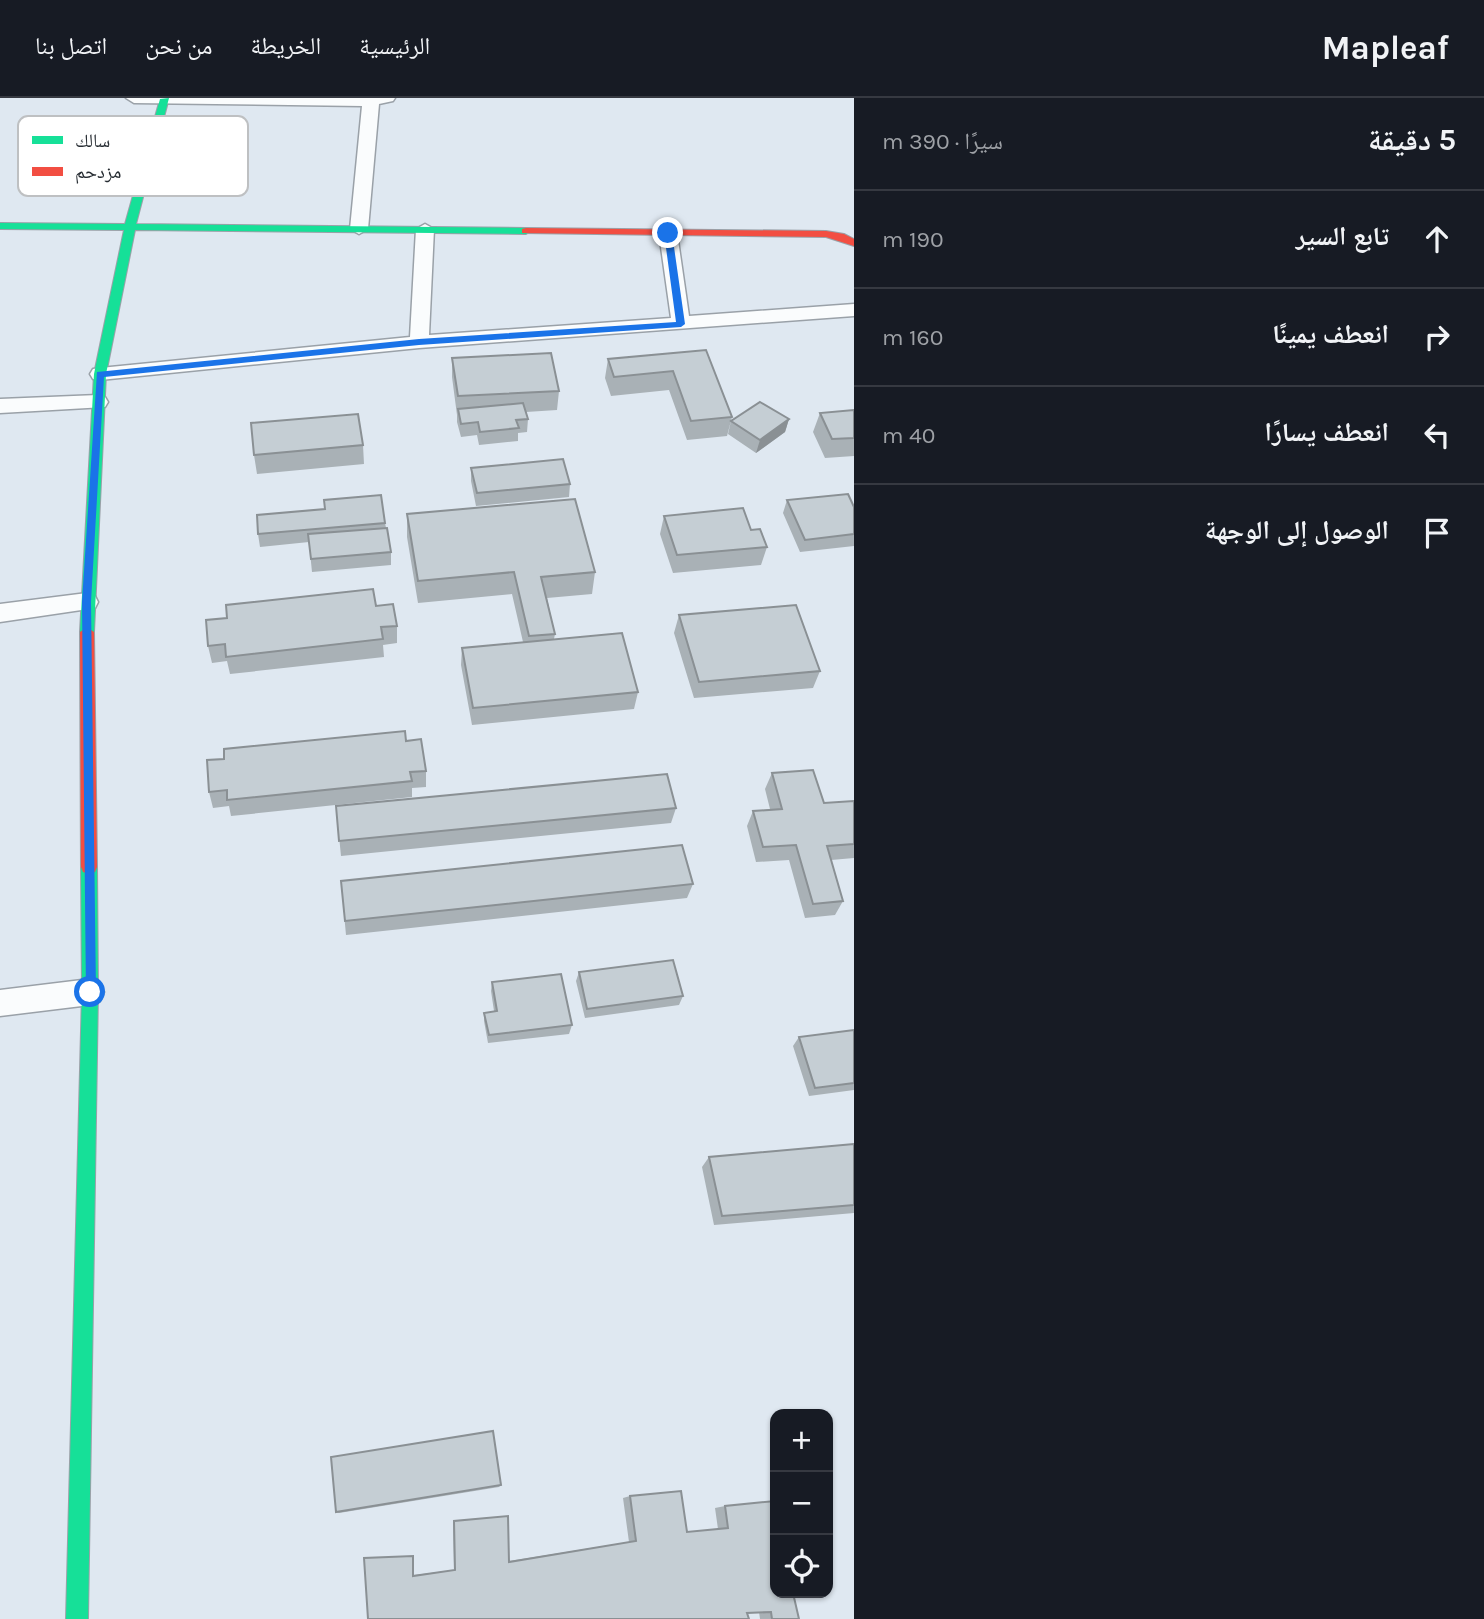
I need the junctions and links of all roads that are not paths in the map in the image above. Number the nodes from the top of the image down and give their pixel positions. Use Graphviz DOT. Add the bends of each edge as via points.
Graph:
graph roads {
  1 [pos="134,98"];
  2 [pos="165,99"];
  3 [pos="376,99"];
  4 [pos="160,116"];
  5 [pos="138,196"];
  6 [pos="0,226"];
  7 [pos="130,227"];
  8 [pos="359,229"];
  9 [pos="425,229"];
  10 [pos="668,233"];
  11 [pos="854,243"];
  12 [pos="854,310"];
  13 [pos="681,324"];
  14 [pos="419,342"];
  15 [pos="100,374"];
  16 [pos="98,402"];
  17 [pos="0,406"];
  18 [pos="86,602"];
  19 [pos="0,613"];
  20 [pos="90,992"];
  21 [pos="0,1003"];
  22 [pos="76,1619"];
  1 -- 2 [label="street"];
  2 -- 3 [label="street"];
  2 -- 4 [label="street"];
  3 -- 8 [label="street"];
  5 -- 7 [label="street"];
  6 -- 7 [label="street"];
  7 -- 8 [label="street"];
  7 -- 15 [label="street"];
  8 -- 9 [label="street"];
  9 -- 10 [label="street"];
  9 -- 14 [label="street"];
  10 -- 11 [label="street" via="825,234"];
  10 -- 13 [label="street"];
  12 -- 13 [label="street"];
  13 -- 14 [label="street"];
  14 -- 15 [label="street"];
  15 -- 16 [label="street"];
  16 -- 17 [label="street"];
  16 -- 18 [label="street"];
  18 -- 19 [label="street"];
  18 -- 20 [label="street"];
  20 -- 21 [label="street"];
  20 -- 22 [label="street"];
}
